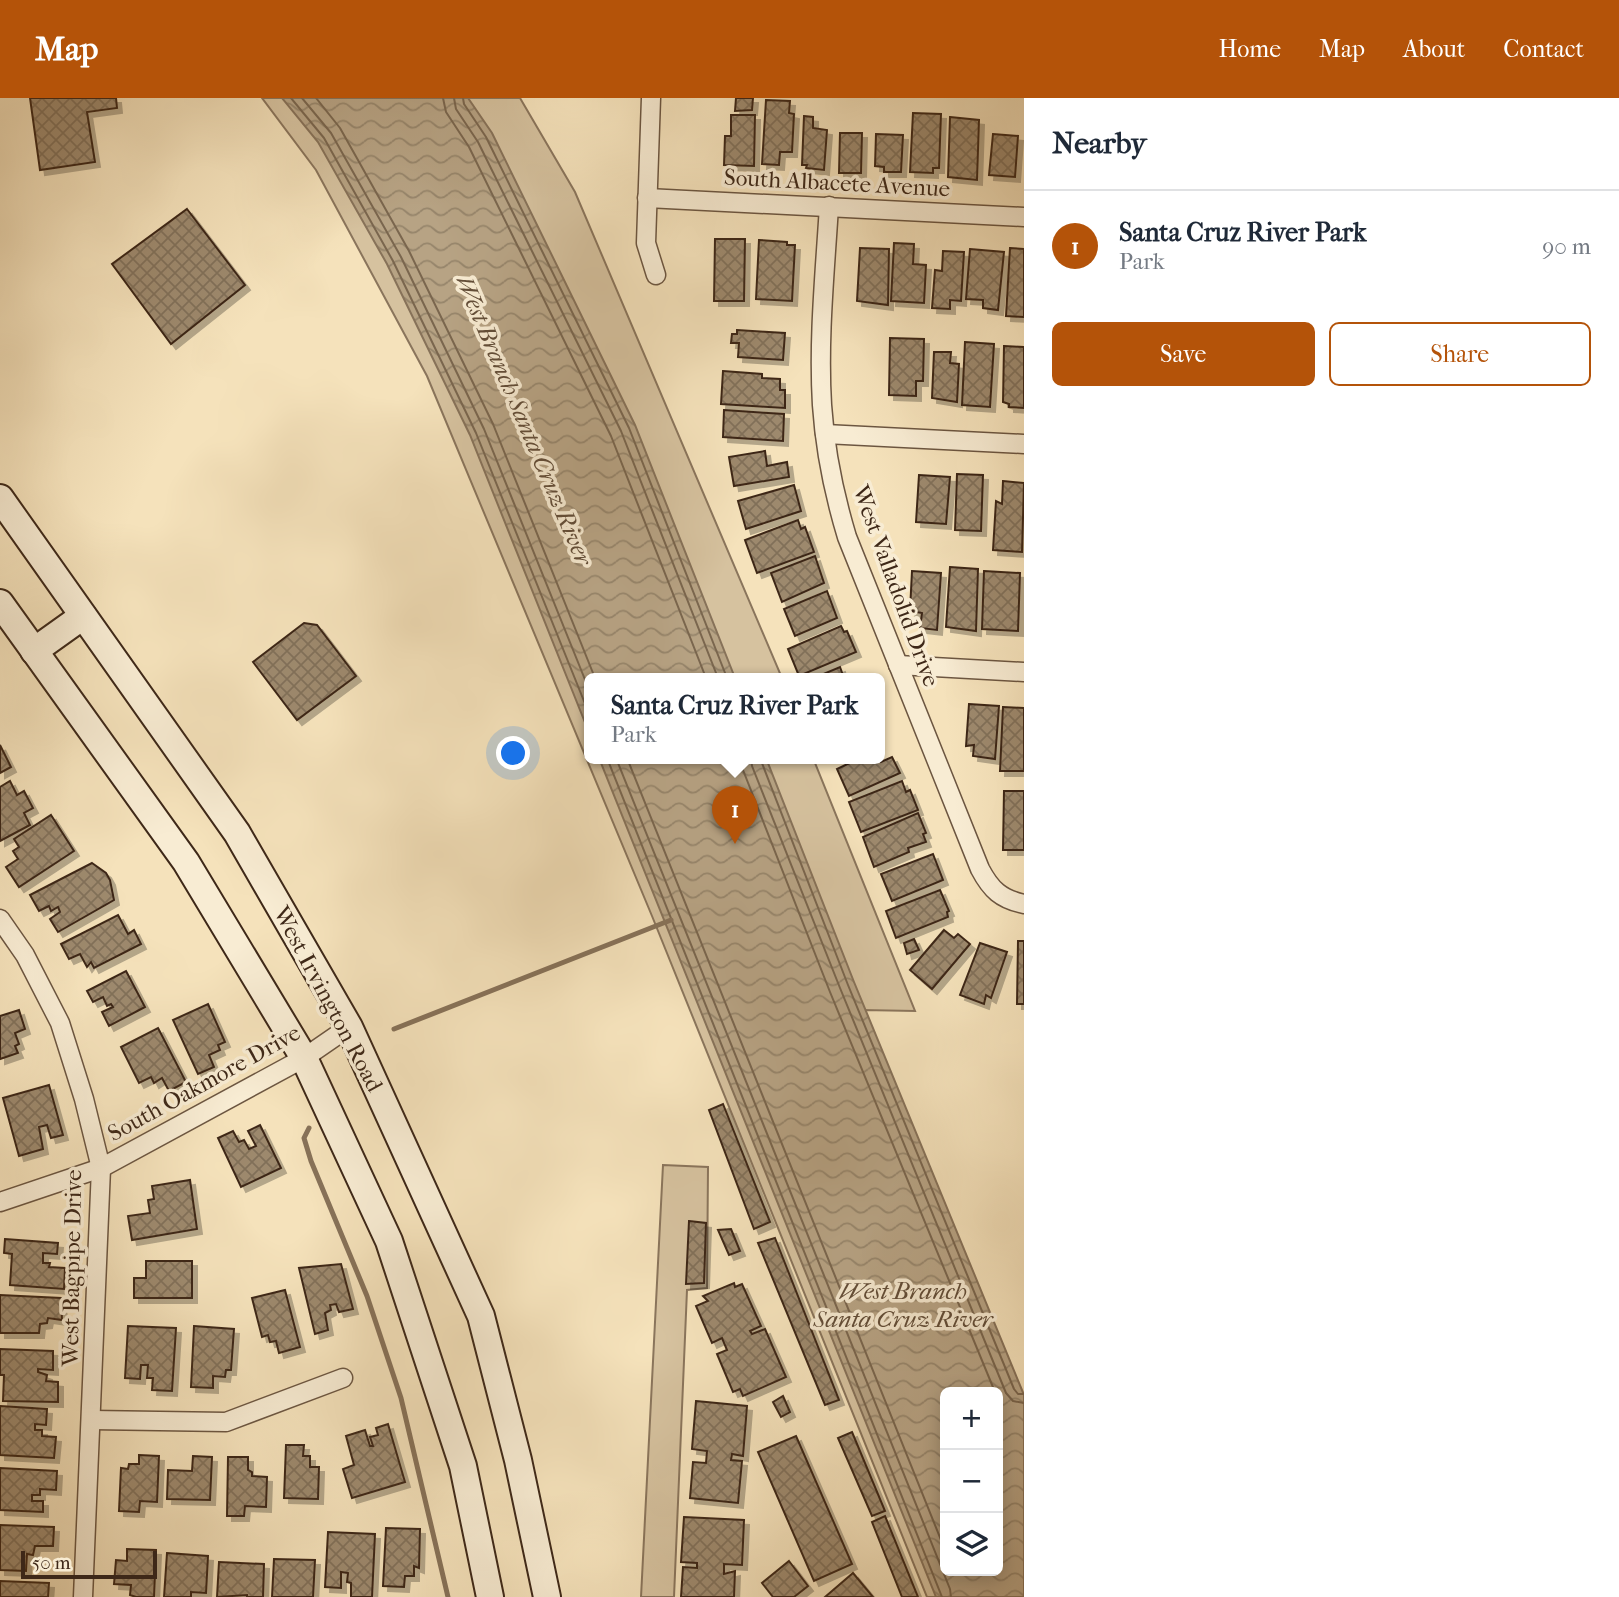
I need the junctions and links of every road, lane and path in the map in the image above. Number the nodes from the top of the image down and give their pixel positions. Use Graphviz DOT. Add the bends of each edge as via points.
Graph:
graph roads {
  1 [pos="651,98"];
  2 [pos="647,198"];
  3 [pos="829,206"];
  4 [pos="1024,217"];
  5 [pos="656,275"];
  6 [pos="825,434"];
  7 [pos="1024,444"];
  8 [pos="0,498"];
  9 [pos="0,603"];
  10 [pos="83,616"];
  11 [pos="34,651"];
  12 [pos="898,665"];
  13 [pos="1024,672"];
  14 [pos="1024,904"];
  15 [pos="0,919"];
  16 [pos="349,1027"];
  17 [pos="304,1058"];
  18 [pos="101,1168"];
  19 [pos="0,1202"];
  20 [pos="343,1378"];
  21 [pos="92,1420"];
  22 [pos="82,1597"];
  23 [pos="490,1597"];
  24 [pos="547,1597"];
  1 -- 2 [label="street"];
  2 -- 3 [label="street, South Albacete Avenue"];
  2 -- 5 [label="street" via="646,243"];
  3 -- 4 [label="street, South Albacete Avenue"];
  3 -- 6 [label="street, West Valladolid Drive" via="821,351"];
  6 -- 7 [label="street"];
  6 -- 12 [label="street, West Valladolid Drive" via="847,537"];
  8 -- 10 [label="main road, West Irvington Road"];
  9 -- 11 [label="main road"];
  10 -- 11 [label="main road"];
  10 -- 16 [label="main road, West Irvington Road" via="237,833"];
  11 -- 17 [label="main road" via="186,862"];
  12 -- 13 [label="street"];
  12 -- 14 [label="street, West Valladolid Drive" via="994,901"];
  15 -- 18 [label="street, West Bagpipe Drive" via="60,1023"];
  16 -- 17 [label="street, South Oakmore Drive"];
  16 -- 24 [label="main road, West Irvington Road" via="481,1315"];
  17 -- 18 [label="street, South Oakmore Drive"];
  17 -- 23 [label="main road" via="389,1241 463,1466"];
  18 -- 19 [label="street, South Oakmore Drive"];
  18 -- 21 [label="street, West Bagpipe Drive"];
  20 -- 21 [label="street" via="226,1422"];
  21 -- 22 [label="street, West Bagpipe Drive"];
}
